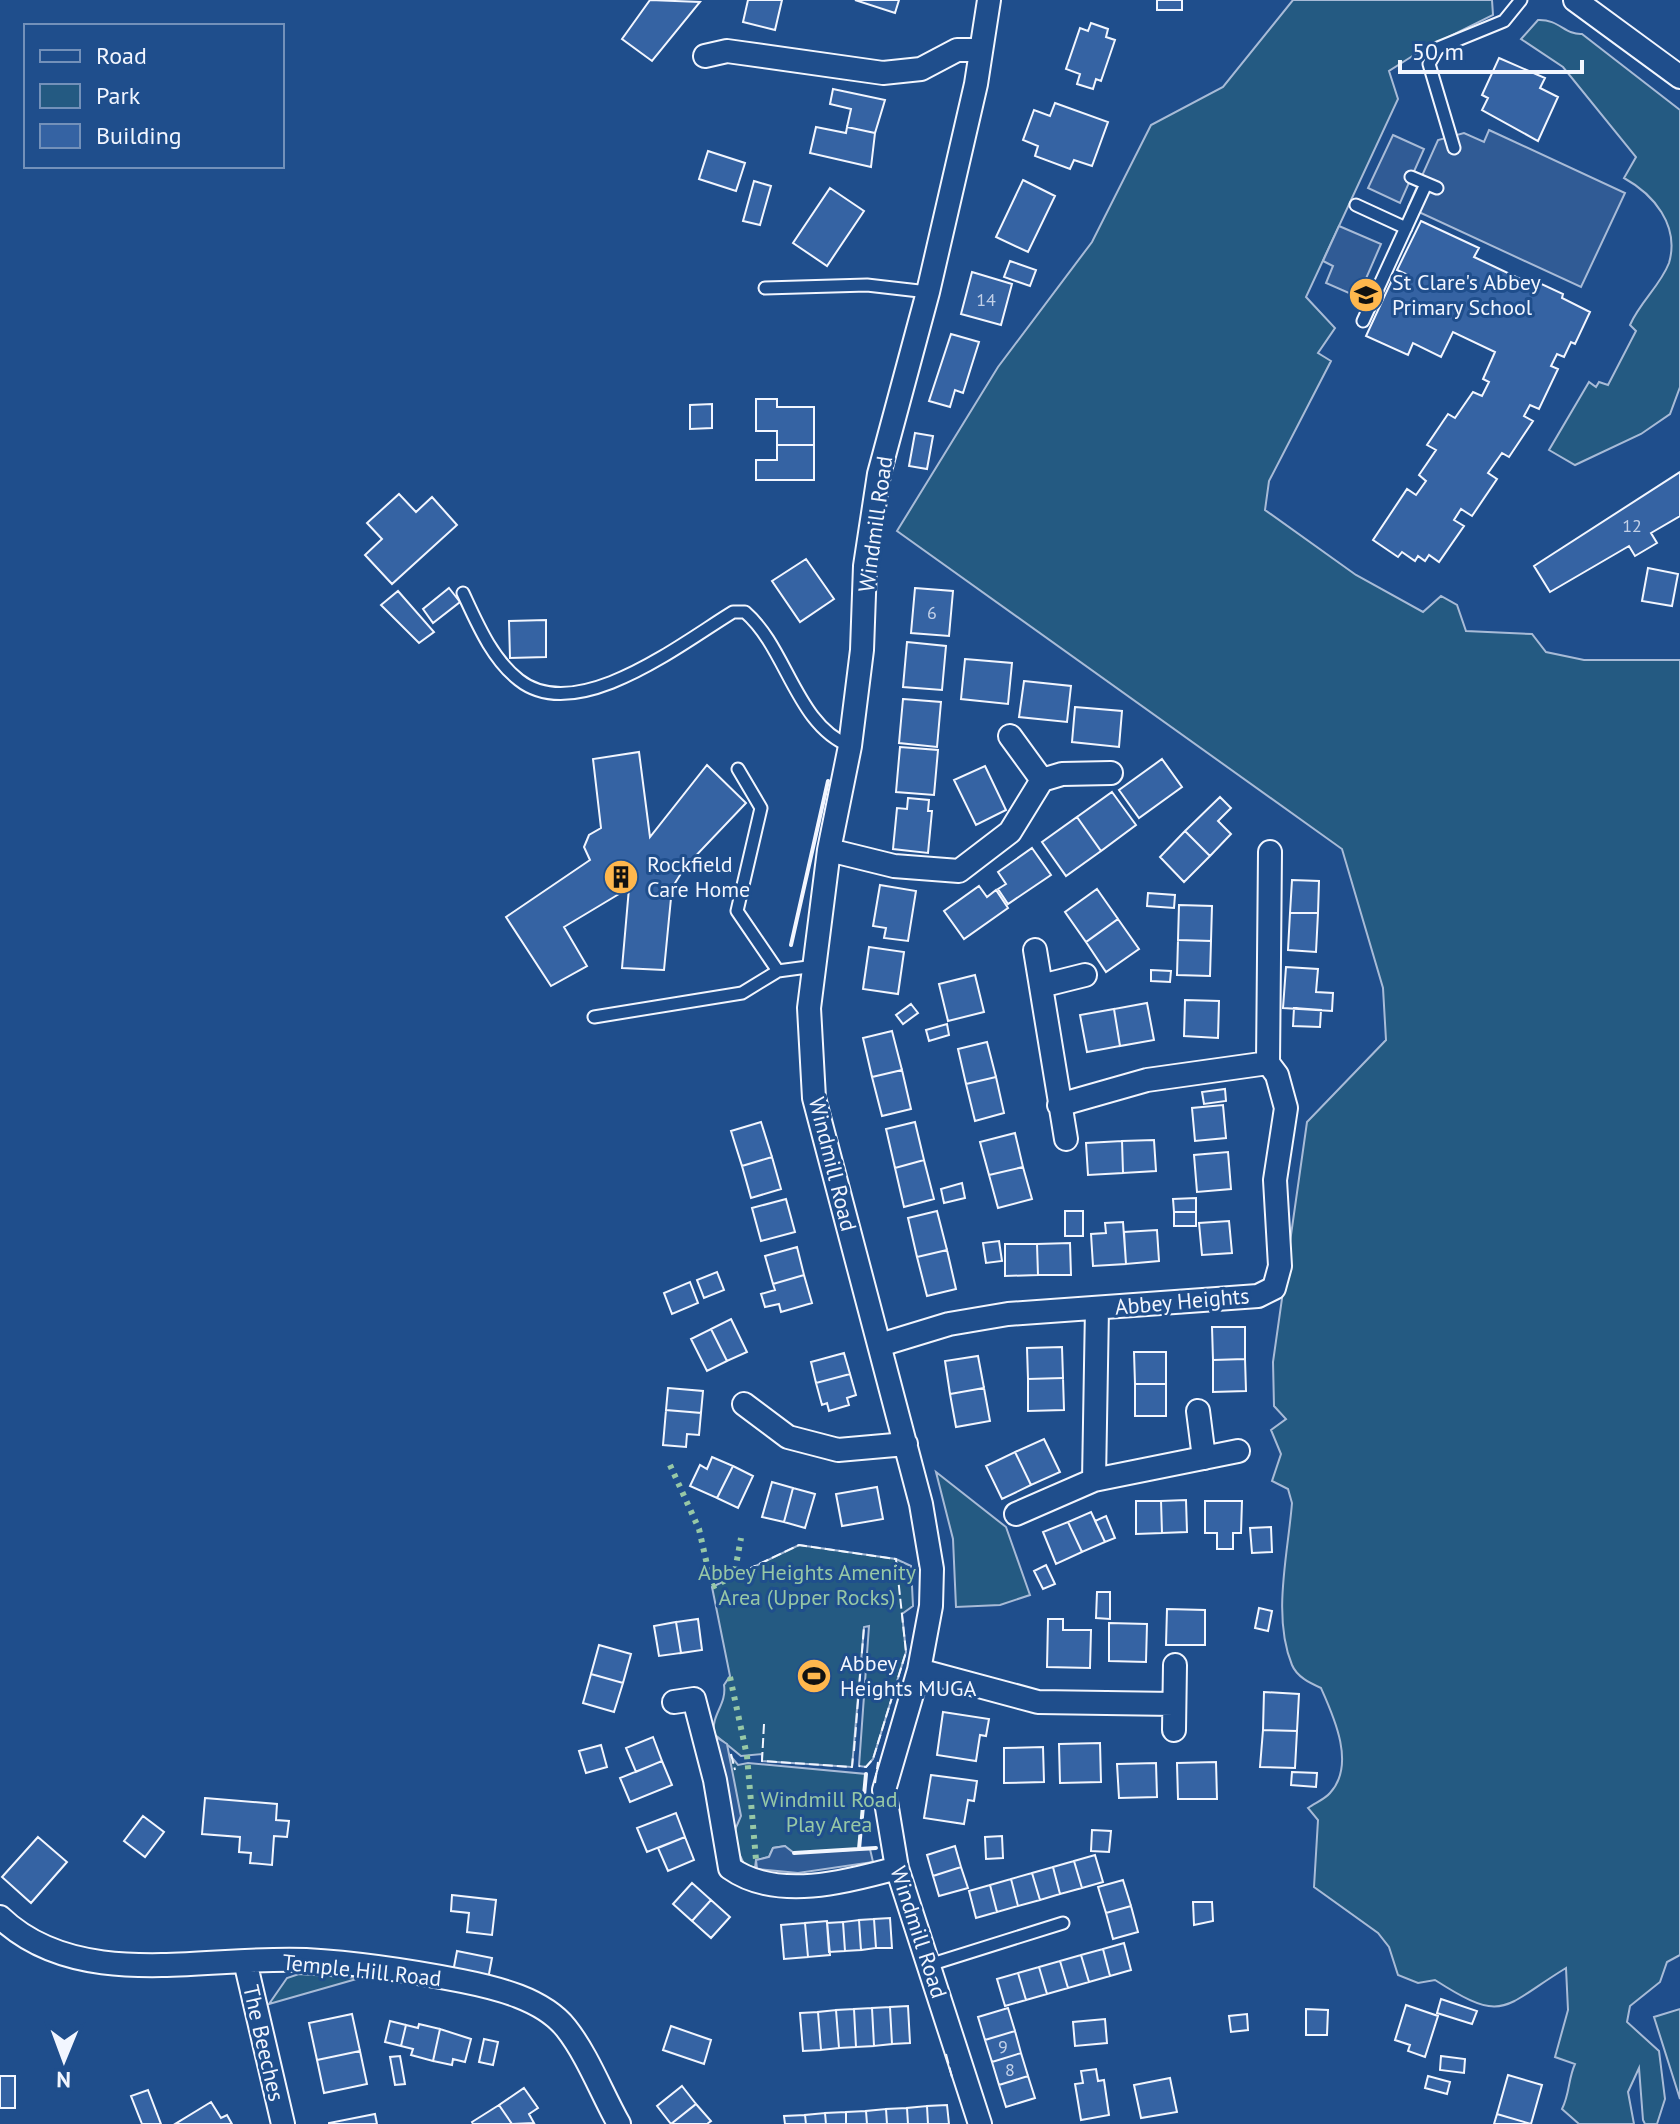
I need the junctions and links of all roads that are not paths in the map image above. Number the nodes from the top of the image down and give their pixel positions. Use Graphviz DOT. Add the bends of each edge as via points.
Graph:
graph roads {
  1 [pos="989,0"];
  2 [pos="1521,0"];
  3 [pos="1575,0"];
  4 [pos="981,50"];
  5 [pos="705,56"];
  6 [pos="1680,77"];
  7 [pos="1454,148"];
  8 [pos="1411,177"];
  9 [pos="1356,205"];
  10 [pos="1406,228"];
  11 [pos="765,288"];
  12 [pos="928,292"];
  13 [pos="1363,321"];
  14 [pos="463,593"];
  15 [pos="1010,736"];
  16 [pos="850,746"];
  17 [pos="738,769"];
  18 [pos="1111,773"];
  19 [pos="1042,780"];
  20 [pos="829,850"];
  21 [pos="1270,852"];
  22 [pos="1035,950"];
  23 [pos="815,966"];
  24 [pos="778,971"];
  25 [pos="1085,975"];
  26 [pos="1041,986"];
  27 [pos="594,1017"];
  28 [pos="1268,1063"];
  29 [pos="1059,1105"];
  30 [pos="1066,1139"];
  31 [pos="1097,1308"];
  32 [pos="880,1345"];
  33 [pos="744,1404"];
  34 [pos="1198,1411"];
  35 [pos="906,1444"];
  36 [pos="1238,1451"];
  37 [pos="1204,1458"];
  38 [pos="1094,1480"];
  39 [pos="1016,1514"];
  40 [pos="1175,1665"];
  41 [pos="919,1670"];
  42 [pos="674,1702"];
  43 [pos="1174,1704"];
  44 [pos="1174,1730"];
  45 [pos="897,1868"];
  46 [pos="0,1917"];
  47 [pos="1063,1923"];
  48 [pos="245,1961"];
  49 [pos="929,1965"];
  50 [pos="283,2124"];
  51 [pos="619,2124"];
  52 [pos="980,2124"];
  1 -- 4 [label="street, Windmill Road"];
  2 -- 7 [label="lane" via="1504,21 1438,48 1429,64"];
  3 -- 6 [label="street"];
  4 -- 5 [label="street" via="957,50 921,69 883,73 727,51"];
  4 -- 12 [label="street, Windmill Road"];
  8 -- 10 [label="lane" via="1432,186"];
  9 -- 10 [label="lane"];
  10 -- 13 [label="lane"];
  11 -- 12 [label="lane" via="867,285"];
  12 -- 16 [label="street, Windmill Road" via="879,474 865,566"];
  14 -- 16 [label="lane" via="505,667 520,682 560,695 606,685 733,612 745,612 765,634 813,714 834,739"];
  15 -- 19 [label="street"];
  16 -- 20 [label="street, Windmill Road"];
  17 -- 24 [label="lane" via="761,808 737,911"];
  18 -- 19 [label="street"];
  19 -- 20 [label="street" via="1010,832 959,871 894,866"];
  20 -- 23 [label="street, Windmill Road"];
  21 -- 28 [label="street, Abbey Heights"];
  22 -- 26 [label="street"];
  23 -- 24 [label="lane"];
  23 -- 32 [label="street, Windmill Road" via="809,1008 814,1098"];
  24 -- 27 [label="lane" via="742,993"];
  25 -- 26 [label="street"];
  26 -- 29 [label="street"];
  28 -- 29 [label="street" via="1147,1080"];
  28 -- 31 [label="street, Abbey Heights" via="1286,1108 1275,1180 1280,1266 1274,1288 1258,1296"];
  29 -- 30 [label="street"];
  31 -- 32 [label="street, Abbey Heights" via="949,1324"];
  31 -- 38 [label="street, Abbey Heights"];
  32 -- 35 [label="street, Windmill Road"];
  33 -- 35 [label="street" via="788,1437 838,1450"];
  34 -- 37 [label="street"];
  35 -- 41 [label="street, Windmill Road" via="932,1569"];
  36 -- 37 [label="street"];
  37 -- 38 [label="street"];
  38 -- 39 [label="street"];
  40 -- 43 [label="street"];
  41 -- 43 [label="street" via="1038,1702"];
  41 -- 45 [label="street, Windmill Road" via="884,1790"];
  42 -- 45 [label="street" via="694,1699 730,1868 766,1883 797,1886"];
  43 -- 44 [label="street"];
  45 -- 49 [label="street, Windmill Road"];
  46 -- 48 [label="street, Temple Hill Road" via="61,1953 99,1961"];
  47 -- 49 [label="lane"];
  48 -- 50 [label="street, The Beeches"];
  48 -- 51 [label="street, Temple Hill Road" via="304,1960 410,1971 486,1986 535,2004 565,2027"];
  49 -- 52 [label="street, Windmill Road"];
}
